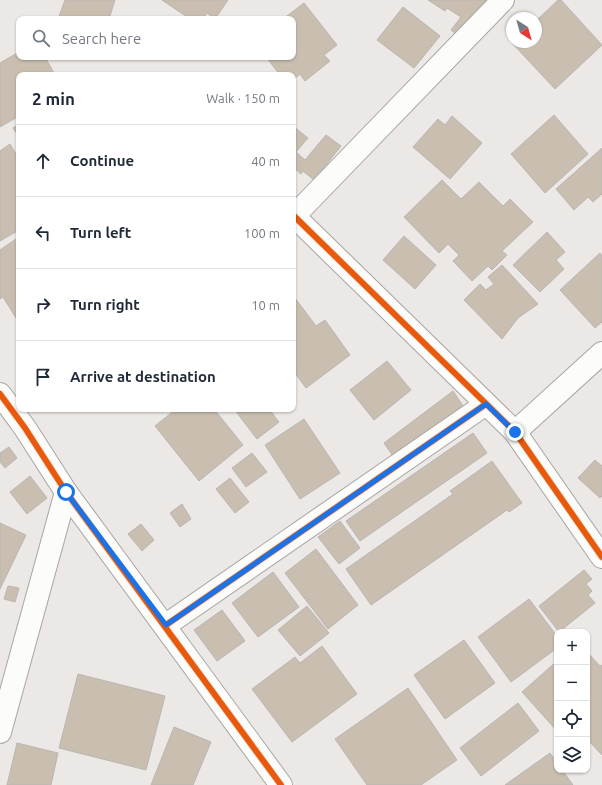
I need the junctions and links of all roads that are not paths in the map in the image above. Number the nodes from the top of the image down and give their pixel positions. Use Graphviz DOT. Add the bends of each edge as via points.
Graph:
graph roads {
  1 [pos="503,0"];
  2 [pos="296,213"];
  3 [pos="296,217"];
  4 [pos="602,353"];
  5 [pos="0,394"];
  6 [pos="486,404"];
  7 [pos="515,432"];
  8 [pos="66,492"];
  9 [pos="602,557"];
  10 [pos="166,625"];
  11 [pos="0,732"];
  12 [pos="281,785"];
  1 -- 2 [label="street"];
  3 -- 6 [label="street"];
  4 -- 7 [label="street"];
  5 -- 8 [label="street"];
  6 -- 7 [label="street"];
  6 -- 10 [label="street"];
  7 -- 9 [label="street"];
  8 -- 10 [label="street"];
  8 -- 11 [label="street"];
  10 -- 12 [label="street"];
}
